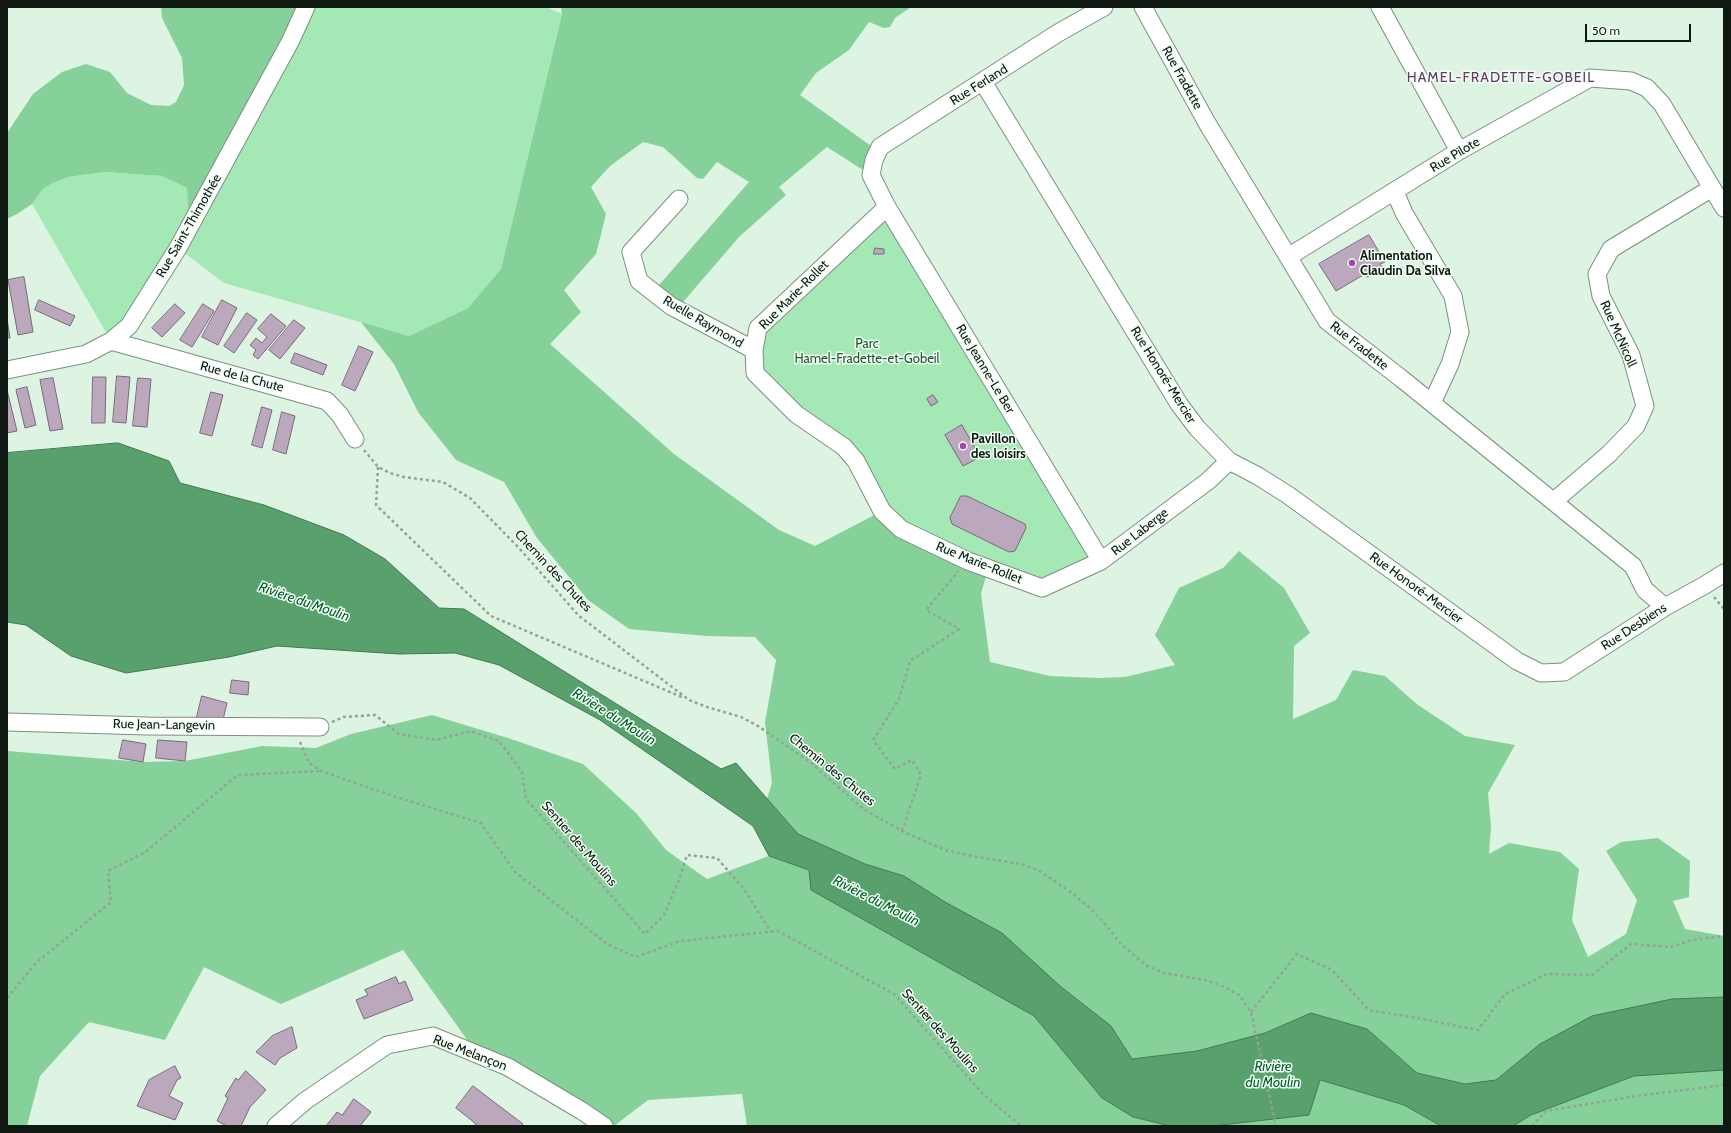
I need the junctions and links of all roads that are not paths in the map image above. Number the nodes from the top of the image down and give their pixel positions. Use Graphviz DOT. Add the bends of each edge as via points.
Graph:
graph roads {
  1 [pos="306,7"];
  2 [pos="1104,7"];
  3 [pos="1143,7"];
  4 [pos="1380,7"];
  5 [pos="983,82"];
  6 [pos="1459,151"];
  7 [pos="871,175"];
  8 [pos="1712,188"];
  9 [pos="1395,192"];
  10 [pos="679,199"];
  11 [pos="887,207"];
  12 [pos="1724,208"];
  13 [pos="1288,257"];
  14 [pos="111,341"];
  15 [pos="754,350"];
  16 [pos="7,370"];
  17 [pos="1432,403"];
  18 [pos="355,439"];
  19 [pos="1229,461"];
  20 [pos="1554,501"];
  21 [pos="1101,561"];
  22 [pos="1724,573"];
  23 [pos="1042,588"];
  24 [pos="1665,607"];
  25 [pos="1542,673"];
  26 [pos="7,722"];
  27 [pos="320,727"];
  28 [pos="276,1126"];
  29 [pos="604,1126"];
  1 -- 14 [label="street, Rue Saint-Thimothée" via="291,40 178,248 129,326"];
  2 -- 5 [label="street, Rue Ferland" via="1058,33"];
  3 -- 13 [label="street, Rue Fradette" via="1207,123"];
  4 -- 6 [label="street"];
  5 -- 7 [label="street, Rue Ferland" via="880,146"];
  5 -- 19 [label="street, Rue Honoré-Mercier" via="1179,404 1197,428"];
  6 -- 8 [label="street, Rue Pilote" via="1590,78 1631,81 1647,88 1662,104"];
  6 -- 9 [label="street, Rue Pilote"];
  7 -- 11 [label="street, Rue Jeanne-Le Ber"];
  8 -- 12 [label="street"];
  8 -- 20 [label="street, Rue McNicoll" via="1610,248 1597,274 1601,296 1631,354 1645,406 1636,426"];
  9 -- 13 [label="street, Rue Pilote"];
  9 -- 17 [label="street" via="1404,213 1453,296 1460,332 1450,364"];
  10 -- 15 [label="street, Ruelle Raymond" via="631,252 639,282 671,306"];
  11 -- 15 [label="street, Rue Marie-Rollet" via="758,328"];
  11 -- 21 [label="street, Rue Jeanne-Le Ber"];
  13 -- 17 [label="street, Rue Fradette" via="1327,321"];
  14 -- 16 [label="street, Rue Saint-Thimothée" via="86,354"];
  14 -- 18 [label="street, Rue de la Chute" via="327,401 340,415"];
  15 -- 23 [label="street, Rue Marie-Rollet" via="755,374 796,414 844,447 856,461 882,511 901,529 968,561"];
  17 -- 20 [label="street, Rue Fradette"];
  19 -- 21 [label="street, Rue Laberge" via="1208,481"];
  19 -- 25 [label="street, Rue Honoré-Mercier" via="1288,495 1517,661"];
  20 -- 24 [label="street, Rue Fradette" via="1633,566 1645,590"];
  21 -- 23 [label="street, Rue Laberge"];
  22 -- 24 [label="street, Rue Desbiens"];
  24 -- 25 [label="street, Rue Desbiens" via="1564,672"];
  26 -- 27 [label="street, Rue Jean-Langevin"];
  28 -- 29 [label="street, Rue Melançon" via="305,1101 387,1045 433,1036 508,1067"];
}
